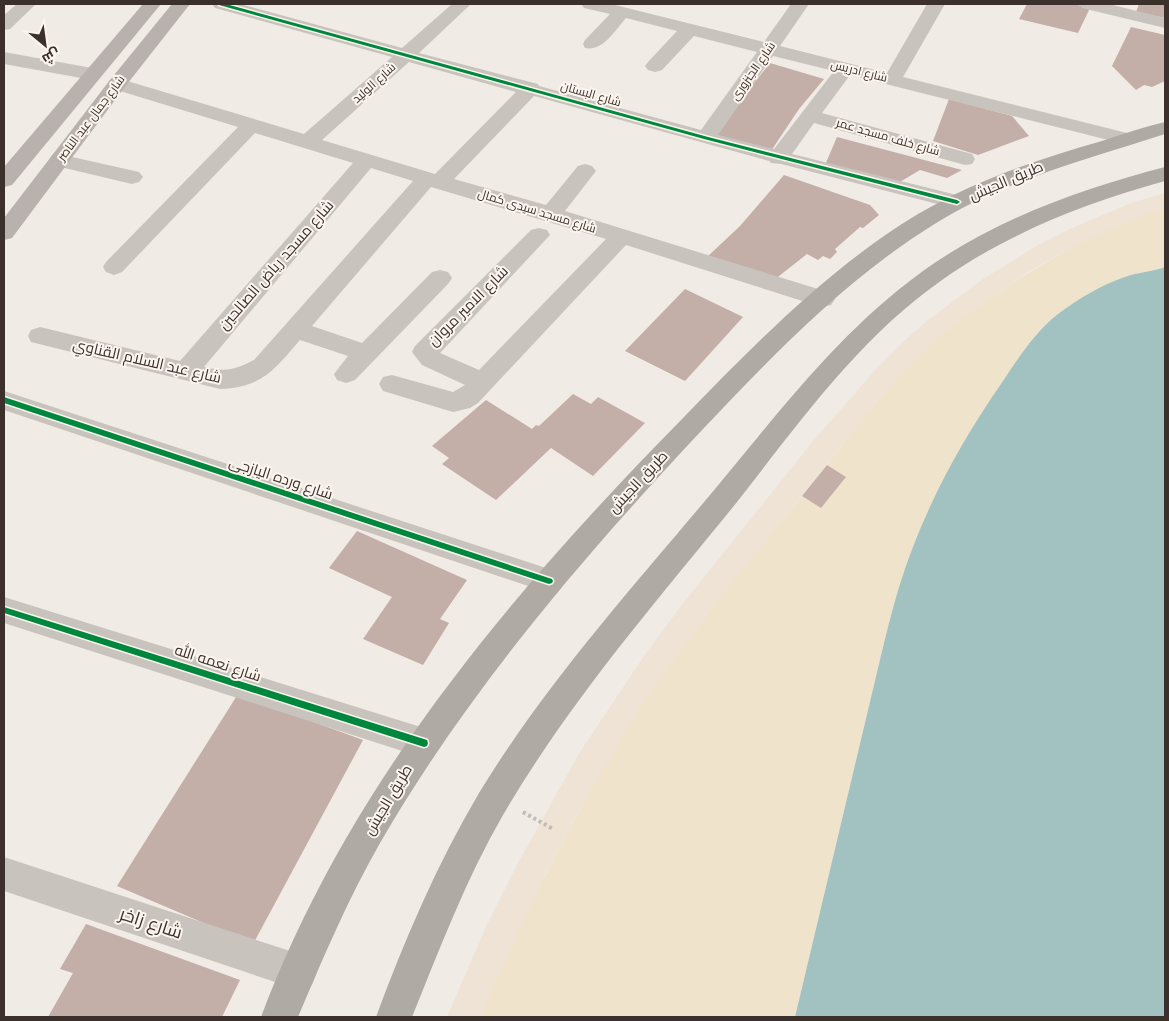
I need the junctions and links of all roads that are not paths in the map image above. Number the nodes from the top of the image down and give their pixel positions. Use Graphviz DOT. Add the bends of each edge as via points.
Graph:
graph roads {
  1 [pos="28,4"];
  2 [pos="152,4"];
  3 [pos="181,4"];
  4 [pos="221,4"];
  5 [pos="462,4"];
  6 [pos="590,4"];
  7 [pos="800,4"];
  8 [pos="936,4"];
  9 [pos="1088,4"];
  10 [pos="622,12"];
  11 [pos="1165,23"];
  12 [pos="4,25"];
  13 [pos="690,29"];
  14 [pos="592,44"];
  15 [pos="769,49"];
  16 [pos="405,54"];
  17 [pos="4,58"];
  18 [pos="655,66"];
  19 [pos="846,68"];
  20 [pos="92,74"];
  21 [pos="892,80"];
  22 [pos="117,84"];
  23 [pos="531,88"];
  24 [pos="810,116"];
  25 [pos="250,125"];
  26 [pos="1165,128"];
  27 [pos="706,138"];
  28 [pos="1128,139"];
  29 [pos="308,142"];
  30 [pos="778,158"];
  31 [pos="367,159"];
  32 [pos="965,159"];
  33 [pos="59,160"];
  34 [pos="585,171"];
  35 [pos="1165,174"];
  36 [pos="132,177"];
  37 [pos="4,180"];
  38 [pos="433,180"];
  39 [pos="957,202"];
  40 [pos="551,214"];
  41 [pos="4,233"];
  42 [pos="539,235"];
  43 [pos="621,237"];
  44 [pos="114,268"];
  45 [pos="440,278"];
  46 [pos="823,299"];
  47 [pos="294,330"];
  48 [pos="40,336"];
  49 [pos="366,354"];
  50 [pos="186,371"];
  51 [pos="346,374"];
  52 [pos="482,382"];
  53 [pos="392,384"];
  54 [pos="4,400"];
  55 [pos="549,581"];
  56 [pos="4,610"];
  57 [pos="424,743"];
  58 [pos="4,874"];
  59 [pos="299,972"];
  60 [pos="279,1017"];
  61 [pos="394,1017"];
  1 -- 12 [label="street"];
  2 -- 20 [label="main road, شارع جمال عبد الناصر"];
  3 -- 22 [label="main road, شارع جمال عبد الناصر"];
  4 -- 16 [label="street, شارع البستان"];
  5 -- 16 [label="street, شارع الوليد"];
  6 -- 10 [label="street, شارع ادريس"];
  7 -- 15 [label="street, شارع الجنزورى"];
  8 -- 21 [label="street"];
  9 -- 11 [label="street"];
  10 -- 13 [label="street, شارع ادريس"];
  10 -- 14 [label="street"];
  13 -- 15 [label="street, شارع ادريس"];
  13 -- 18 [label="street"];
  15 -- 19 [label="street, شارع ادريس"];
  15 -- 27 [label="street, شارع الجنزورى"];
  16 -- 23 [label="street, شارع البستان"];
  16 -- 29 [label="street, شارع الوليد"];
  17 -- 20 [label="street"];
  19 -- 21 [label="street, شارع ادريس"];
  19 -- 24 [label="street"];
  20 -- 37 [label="main road, شارع جمال عبد الناصر"];
  21 -- 28 [label="street, شارع ادريس"];
  22 -- 25 [label="street, شارع مسجد سيدى كمال"];
  22 -- 33 [label="main road, شارع جمال عبد الناصر"];
  23 -- 27 [label="street, شارع البستان"];
  23 -- 38 [label="street, شارع عبد السلام القناوي"];
  24 -- 30 [label="street"];
  24 -- 32 [label="street, شارع خلف مسجد عمر"];
  25 -- 29 [label="street, شارع مسجد سيدى كمال"];
  25 -- 44 [label="street"];
  26 -- 28 [label="highway, طريق الجيش"];
  27 -- 30 [label="street, شارع البستان"];
  28 -- 39 [label="highway, طريق الجيش" via="1019,173"];
  29 -- 31 [label="street, شارع مسجد سيدى كمال"];
  30 -- 39 [label="street, شارع البستان"];
  31 -- 38 [label="street, شارع مسجد سيدى كمال"];
  31 -- 50 [label="street, شارع مسجد رياض الصالحين"];
  33 -- 36 [label="street"];
  33 -- 41 [label="main road, شارع جمال عبد الناصر"];
  34 -- 40 [label="street"];
  35 -- 61 [label="highway" via="1121,185 1062,206 1006,231 953,262 905,296 847,350 612,633 553,710 496,797 463,855"];
  38 -- 40 [label="street, شارع مسجد سيدى كمال"];
  38 -- 47 [label="street, شارع عبد السلام القناوي"];
  39 -- 46 [label="highway, طريق الجيش" via="888,245"];
  40 -- 43 [label="street, شارع مسجد سيدى كمال"];
  42 -- 52 [label="street, شارع الامير مروان" via="424,352 431,359"];
  43 -- 46 [label="street, شارع مسجد سيدى كمال"];
  43 -- 52 [label="street"];
  45 -- 49 [label="street"];
  46 -- 55 [label="highway, طريق الجيش" via="694,422"];
  47 -- 49 [label="street"];
  47 -- 50 [label="street, شارع عبد السلام القناوي" via="263,366 238,379 220,380"];
  48 -- 50 [label="street, شارع عبد السلام القناوي"];
  49 -- 51 [label="street"];
  52 -- 53 [label="street" via="461,402"];
  54 -- 55 [label="street, شارع ورده اليازجى"];
  55 -- 57 [label="highway, طريق الجيش" via="486,656"];
  56 -- 57 [label="street, شارع نعمه الله"];
  57 -- 59 [label="highway, طريق الجيش" via="367,833"];
  58 -- 59 [label="street, شارع زاخر"];
  59 -- 60 [label="highway, طريق الجيش"];
}
